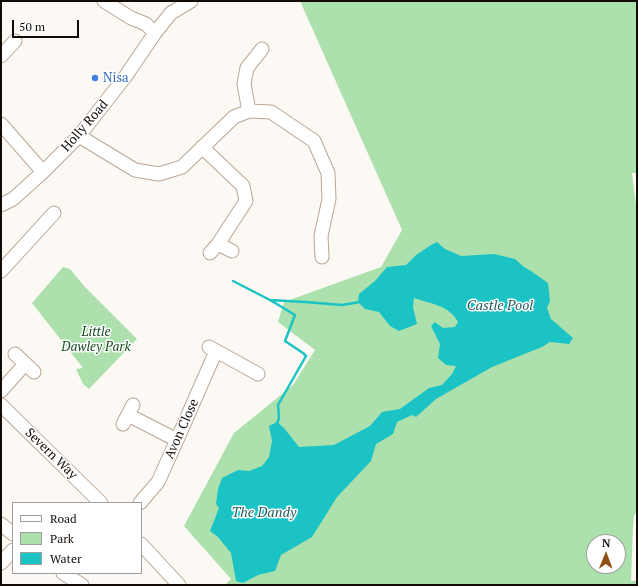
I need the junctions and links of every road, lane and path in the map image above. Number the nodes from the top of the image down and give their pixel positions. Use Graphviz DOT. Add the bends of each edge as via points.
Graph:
graph roads {
  1 [pos="104,1"];
  2 [pos="191,1"];
  3 [pos="155,33"];
  4 [pos="15,42"];
  5 [pos="262,49"];
  6 [pos="1,56"];
  7 [pos="249,111"];
  8 [pos="1,124"];
  9 [pos="79,136"];
  10 [pos="202,147"];
  11 [pos="43,172"];
  12 [pos="1,205"];
  13 [pos="54,213"];
  14 [pos="232,251"];
  15 [pos="322,257"];
  16 [pos="1,271"];
  17 [pos="15,354"];
  18 [pos="258,374"];
  19 [pos="1,391"];
  20 [pos="1,406"];
  21 [pos="128,415"];
  22 [pos="177,440"];
  23 [pos="100,502"];
  24 [pos="141,502"];
  25 [pos="1,524"];
  26 [pos="12,533"];
  27 [pos="142,545"];
  28 [pos="12,551"];
  29 [pos="1,563"];
  30 [pos="68,574"];
  31 [pos="82,585"];
  32 [pos="179,585"];
  1 -- 3 [label="street" via="146,24"];
  2 -- 3 [label="street, Holly Road" via="171,13"];
  3 -- 9 [label="street, Holly Road"];
  4 -- 6 [label="street"];
  5 -- 7 [label="street" via="247,68 244,84"];
  7 -- 10 [label="street" via="234,117"];
  7 -- 15 [label="street" via="271,112 314,141 328,173 329,199 321,236"];
  8 -- 11 [label="street"];
  9 -- 10 [label="street" via="135,170 160,174 182,167"];
  9 -- 11 [label="street, Holly Road"];
  10 -- 14 [label="street" via="243,186 246,201 214,249"];
  11 -- 12 [label="street, Holly Road" via="13,199"];
  13 -- 16 [label="street"];
  17 -- 19 [label="street" via="29,368"];
  18 -- 22 [label="street, Avon Close" via="212,349"];
  20 -- 23 [label="street, Severn Way"];
  21 -- 22 [label="street"];
  22 -- 24 [label="street, Avon Close" via="158,482"];
  25 -- 26 [label="street"];
  27 -- 32 [label="street"];
  28 -- 29 [label="street"];
  30 -- 31 [label="street"];
}
